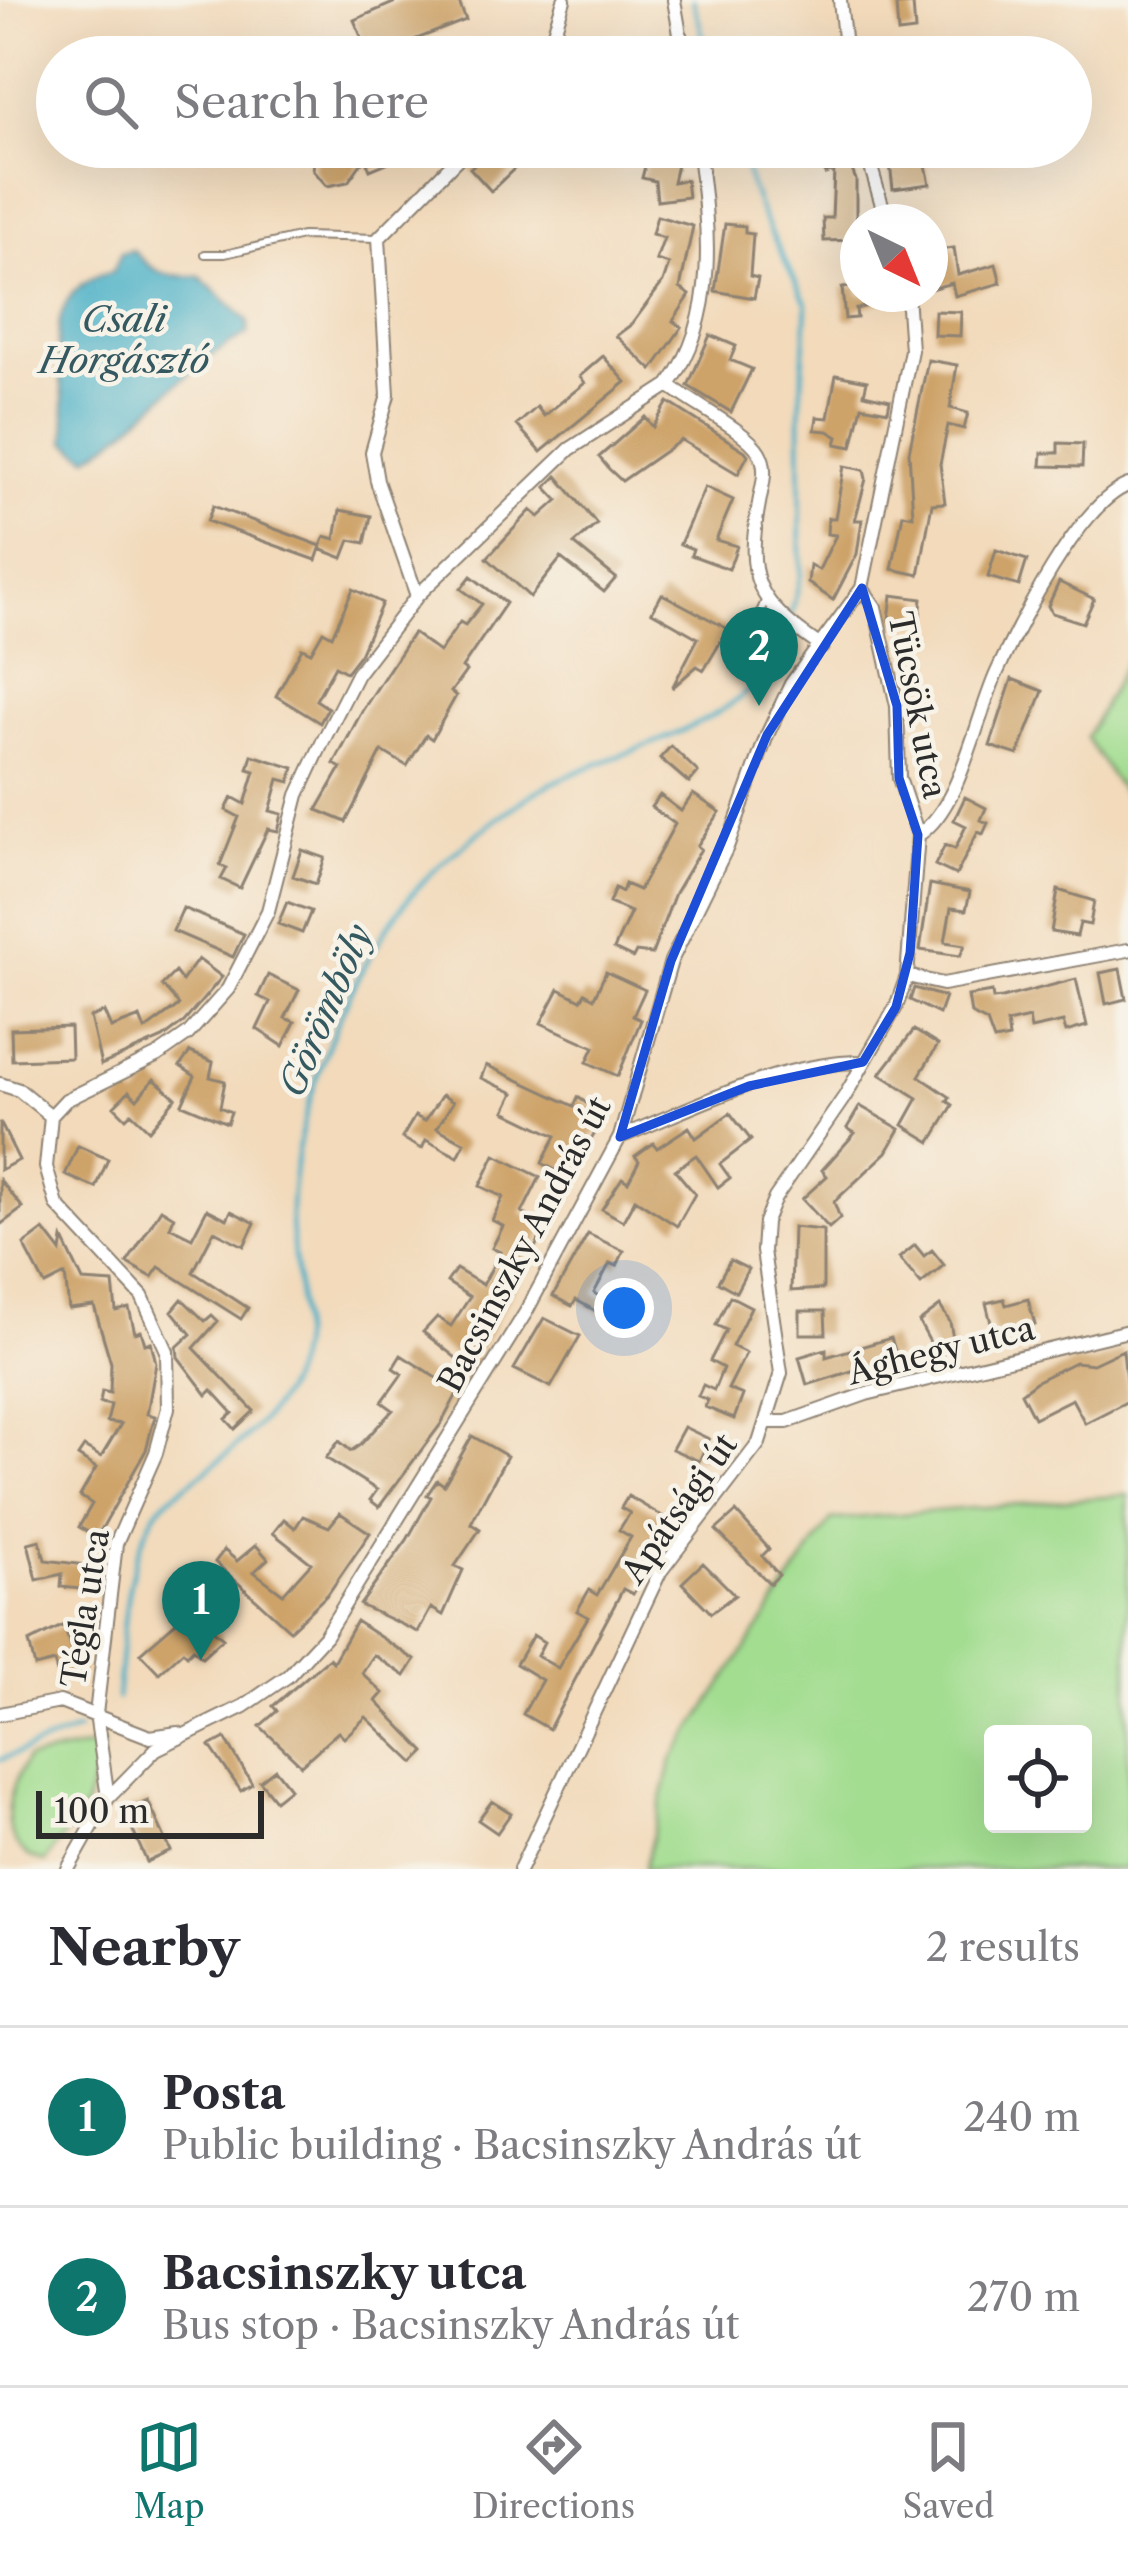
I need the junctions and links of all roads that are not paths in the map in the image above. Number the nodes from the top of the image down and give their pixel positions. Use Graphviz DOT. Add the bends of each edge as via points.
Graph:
graph roads {
  1 [pos="564,0"];
  2 [pos="674,0"];
  3 [pos="840,0"];
  4 [pos="553,36"];
  5 [pos="680,36"];
  6 [pos="844,36"];
  7 [pos="447,168"];
  8 [pos="700,168"];
  9 [pos="872,168"];
  10 [pos="882,204"];
  11 [pos="379,238"];
  12 [pos="205,254"];
  13 [pos="908,312"];
  14 [pos="669,385"];
  15 [pos="1128,485"];
  16 [pos="862,588"];
  17 [pos="417,596"];
  18 [pos="765,601"];
  19 [pos="822,647"];
  20 [pos="743,651"];
  21 [pos="918,835"];
  22 [pos="1128,950"];
  23 [pos="907,976"];
  24 [pos="863,1062"];
  25 [pos="0,1084"];
  26 [pos="51,1116"];
  27 [pos="620,1137"];
  28 [pos="1128,1330"];
  29 [pos="768,1422"];
  30 [pos="0,1714"];
  31 [pos="96,1714"];
  32 [pos="185,1732"];
  33 [pos="109,1798"];
  34 [pos="68,1869"];
  35 [pos="520,1869"];
  1 -- 4 [label="street"];
  2 -- 5 [label="street"];
  3 -- 6 [label="street"];
  7 -- 11 [label="street"];
  8 -- 14 [label="street" via="708,262 687,360"];
  9 -- 10 [label="street"];
  11 -- 12 [label="lane" via="302,236"];
  11 -- 17 [label="street" via="388,395 373,452"];
  13 -- 16 [label="street, Bacsinszky András út" via="911,350"];
  14 -- 17 [label="street" via="570,449"];
  14 -- 18 [label="street" via="759,451 765,472 754,547"];
  15 -- 21 [label="street" via="1087,519 1039,594 997,671 944,811"];
  16 -- 19 [label="street, Bacsinszky András út"];
  16 -- 21 [label="street, Tücsök utca" via="884,646 897,706 899,778"];
  17 -- 26 [label="street" via="356,674 323,741 298,795 268,911 228,989 188,1034 66,1100"];
  18 -- 19 [label="street"];
  18 -- 20 [label="lane"];
  19 -- 27 [label="street, Bacsinszky András út" via="783,700 728,847 671,961"];
  21 -- 23 [label="street, Apátsági út"];
  22 -- 23 [label="street" via="944,984"];
  23 -- 24 [label="street, Apátsági út"];
  24 -- 27 [label="street" via="829,1062 749,1086"];
  24 -- 29 [label="street, Apátsági út" via="765,1222 781,1346"];
  25 -- 26 [label="street"];
  26 -- 31 [label="street, Tégla utca" via="46,1167 57,1205 142,1296 167,1351 168,1408 116,1544"];
  27 -- 32 [label="street, Bacsinszky András út" via="526,1312 325,1636 288,1676"];
  28 -- 29 [label="street, Ághegy utca"];
  29 -- 35 [label="street, Apátsági út" via="660,1572"];
  30 -- 31 [label="street" via="60,1702"];
  31 -- 32 [label="street" via="150,1737"];
  31 -- 33 [label="street, Tégla utca"];
  32 -- 33 [label="street, Bacsinszky András út" via="155,1749"];
  33 -- 34 [label="street, Bacsinszky András út"];
}
